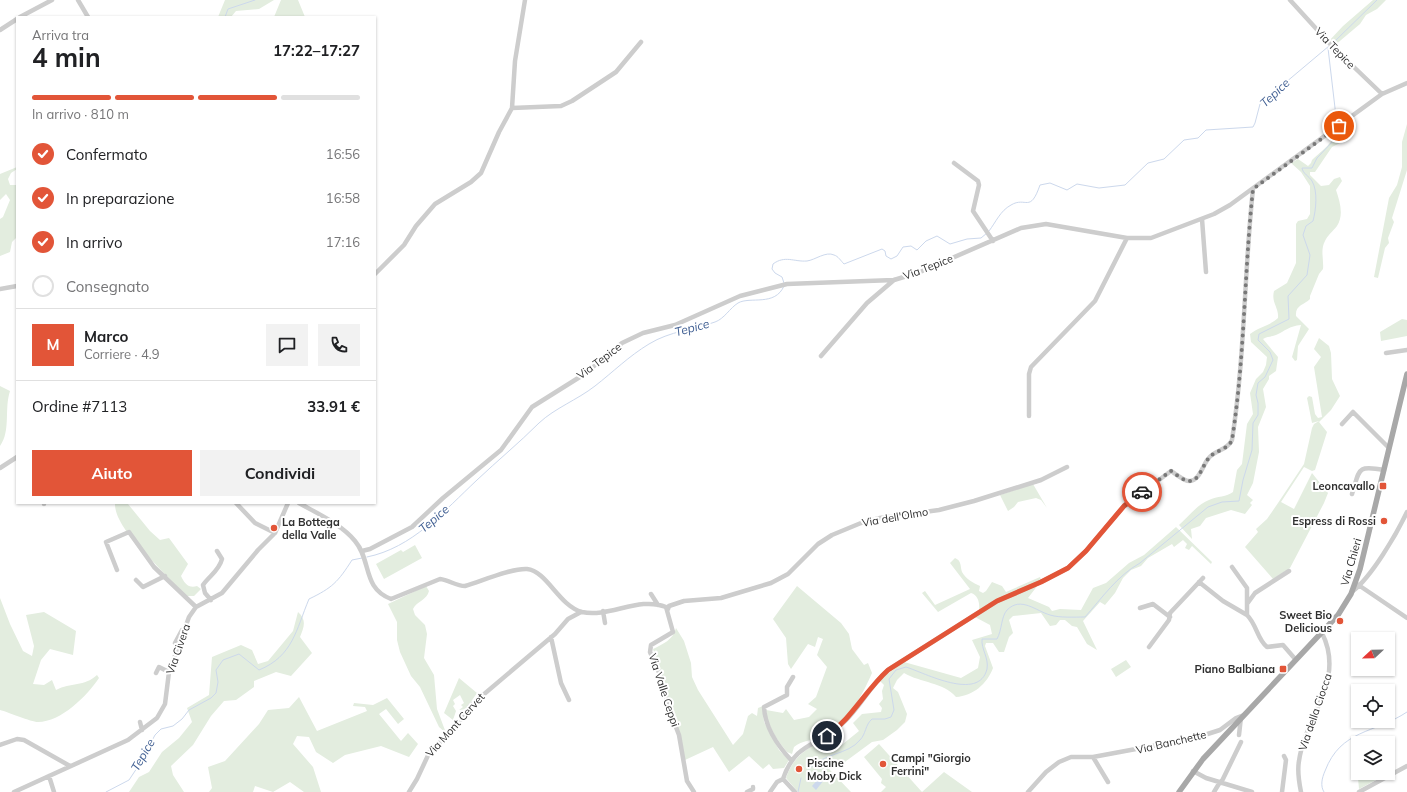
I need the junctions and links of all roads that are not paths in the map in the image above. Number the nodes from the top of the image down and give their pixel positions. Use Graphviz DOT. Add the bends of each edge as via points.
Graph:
graph roads {
  1 [pos="52,0"];
  2 [pos="78,0"];
  3 [pos="525,0"];
  4 [pos="1290,0"];
  5 [pos="22,16"];
  6 [pos="87,16"];
  7 [pos="16,20"];
  8 [pos="0,30"];
  9 [pos="641,42"];
  10 [pos="1407,83"];
  11 [pos="1382,94"];
  12 [pos="512,108"];
  13 [pos="954,164"];
  14 [pos="1253,189"];
  15 [pos="1202,219"];
  16 [pos="1126,238"];
  17 [pos="993,241"];
  18 [pos="1206,272"];
  19 [pos="376,273"];
  20 [pos="894,280"];
  21 [pos="16,286"];
  22 [pos="0,289"];
  23 [pos="1407,350"];
  24 [pos="1386,353"];
  25 [pos="821,356"];
  26 [pos="1407,374"];
  27 [pos="1029,416"];
  28 [pos="1342,424"];
  29 [pos="1389,448"];
  30 [pos="16,458"];
  31 [pos="1068,467"];
  32 [pos="0,468"];
  33 [pos="1384,470"];
  34 [pos="1352,494"];
  35 [pos="237,504"];
  36 [pos="288,504"];
  37 [pos="301,504"];
  38 [pos="1406,515"];
  39 [pos="275,533"];
  40 [pos="217,551"];
  41 [pos="362,552"];
  42 [pos="1232,567"];
  43 [pos="118,570"];
  44 [pos="1289,571"];
  45 [pos="165,576"];
  46 [pos="1203,578"];
  47 [pos="136,580"];
  48 [pos="1199,582"];
  49 [pos="1358,584"];
  50 [pos="651,594"];
  51 [pos="211,600"];
  52 [pos="1247,604"];
  53 [pos="658,605"];
  54 [pos="196,607"];
  55 [pos="1140,608"];
  56 [pos="668,609"];
  57 [pos="603,611"];
  58 [pos="581,612"];
  59 [pos="1247,616"];
  60 [pos="1170,617"];
  61 [pos="1407,618"];
  62 [pos="187,622"];
  63 [pos="605,622"];
  64 [pos="1322,632"];
  65 [pos="551,638"];
  66 [pos="175,643"];
  67 [pos="1149,647"];
  68 [pos="1296,660"];
  69 [pos="169,672"];
  70 [pos="156,673"];
  71 [pos="792,677"];
  72 [pos="569,700"];
  73 [pos="1242,716"];
  74 [pos="140,722"];
  75 [pos="142,730"];
  76 [pos="1239,735"];
  77 [pos="1241,742"];
  78 [pos="0,745"];
  79 [pos="1284,756"];
  80 [pos="1093,757"];
  81 [pos="791,760"];
  82 [pos="70,766"];
  83 [pos="1407,766"];
  84 [pos="1193,772"];
  85 [pos="48,776"];
  86 [pos="783,779"];
  87 [pos="1108,782"];
  88 [pos="1221,782"];
  89 [pos="753,787"];
  90 [pos="14,792"];
  91 [pos="54,792"];
  92 [pos="409,792"];
  93 [pos="692,792"];
  94 [pos="747,792"];
  95 [pos="770,792"];
  96 [pos="795,792"];
  97 [pos="1028,792"];
  98 [pos="1179,792"];
  99 [pos="1214,792"];
  100 [pos="1252,792"];
  101 [pos="1282,792"];
  102 [pos="1301,792"];
  103 [pos="1359,792"];
  1 -- 5 [label="street"];
  2 -- 6 [label="street"];
  3 -- 12 [label="street" via="515,61"];
  4 -- 11 [label="street, Via Tepice" via="1330,44"];
  7 -- 8 [label="street"];
  9 -- 12 [label="street" via="616,72 572,101 561,106"];
  10 -- 11 [label="street, Via Tepice"];
  11 -- 14 [label="street, Via Tepice"];
  12 -- 19 [label="street" via="481,173 436,204 416,226 404,245"];
  13 -- 17 [label="street" via="978,181 973,211"];
  14 -- 15 [label="street, Via Tepice" via="1220,211"];
  14 -- 81 [label="street" via="1247,240 1241,378 1230,445 1208,458 1192,481 1171,471 1161,477 1124,506 1068,568 997,601 888,670 873,683 840,727 809,745"];
  15 -- 16 [label="street, Via Tepice" via="1151,238"];
  15 -- 18 [label="street"];
  16 -- 17 [label="street, Via Tepice" via="1046,224 1021,228"];
  16 -- 27 [label="street" via="1095,301 1031,367"];
  17 -- 20 [label="street, Via Tepice" via="920,272"];
  20 -- 25 [label="street" via="867,302"];
  20 -- 41 [label="street, Via Tepice" via="787,284 740,296 681,322 643,333 622,343 583,375 532,407 501,450 443,498 418,523 407,531"];
  21 -- 22 [label="street"];
  23 -- 24 [label="street"];
  26 -- 29 [label="main road, Via Chieri"];
  28 -- 29 [label="street" via="1352,412"];
  29 -- 33 [label="main road, Via Chieri"];
  30 -- 32 [label="street"];
  31 -- 56 [label="street, Via dell'Olmo" via="1042,480 974,501 932,511 874,519 850,527 818,544 788,574 771,583 720,598 684,601 669,606"];
  33 -- 34 [label="street" via="1362,468"];
  33 -- 49 [label="main road, Via Chieri"];
  35 -- 39 [label="street" via="255,522"];
  36 -- 39 [label="street"];
  37 -- 41 [label="street" via="346,532"];
  38 -- 49 [label="street" via="1385,550"];
  39 -- 51 [label="street" via="222,593"];
  40 -- 51 [label="street" via="221,562 203,586"];
  41 -- 58 [label="street" via="376,591 391,599 440,579 465,586 514,570 526,569 537,573 564,601"];
  42 -- 52 [label="street" via="1247,588"];
  43 -- 45 [label="street" via="106,542 129,532 151,563"];
  44 -- 52 [label="street" via="1255,593"];
  45 -- 47 [label="street" via="143,587"];
  45 -- 54 [label="street"];
  46 -- 48 [label="street"];
  48 -- 59 [label="street"];
  48 -- 60 [label="street" via="1170,613"];
  49 -- 61 [label="street"];
  49 -- 64 [label="main road, Via Chieri" via="1338,615"];
  50 -- 53 [label="street"];
  51 -- 54 [label="street"];
  52 -- 59 [label="street"];
  53 -- 56 [label="street"];
  53 -- 57 [label="street" via="639,605"];
  54 -- 62 [label="street, Via Civera"];
  55 -- 60 [label="street" via="1153,604"];
  56 -- 93 [label="street, Via Valle Ceppi" via="673,632 651,645 650,652 662,681"];
  57 -- 58 [label="street"];
  57 -- 63 [label="street"];
  58 -- 65 [label="street, Via Mont Cervet" via="568,619"];
  59 -- 68 [label="street" via="1251,619 1261,642 1267,647 1283,645"];
  60 -- 67 [label="street"];
  62 -- 66 [label="street"];
  62 -- 69 [label="street, Via Civera"];
  64 -- 68 [label="main road, Via Chieri"];
  64 -- 102 [label="street, Via della Ciocca" via="1327,644 1330,676 1302,748 1299,762"];
  65 -- 72 [label="street" via="560,683"];
  65 -- 92 [label="street, Via Mont Cervet" via="470,706 452,733 431,749"];
  68 -- 73 [label="main road, Via Chieri"];
  69 -- 70 [label="street" via="159,667"];
  69 -- 75 [label="street, Via Civera" via="165,704 157,718"];
  71 -- 81 [label="street" via="787,687 787,695 764,707 765,721 780,749"];
  73 -- 76 [label="street"];
  73 -- 80 [label="street, Via Banchette" via="1220,730 1195,738"];
  73 -- 84 [label="main road, Via Chieri"];
  74 -- 75 [label="street"];
  75 -- 82 [label="street, Via Civera" via="128,740"];
  77 -- 88 [label="street"];
  78 -- 82 [label="street" via="17,739 24,740"];
  79 -- 101 [label="street" via="1286,760"];
  80 -- 87 [label="street"];
  80 -- 97 [label="street, Via Banchette" via="1071,757 1058,762"];
  81 -- 86 [label="street"];
  82 -- 85 [label="street, Via Civera"];
  83 -- 103 [label="street"];
  84 -- 88 [label="street"];
  84 -- 98 [label="main road, Via Chieri"];
  85 -- 90 [label="street, Via Civera"];
  85 -- 91 [label="street"];
  86 -- 95 [label="street" via="777,782"];
  86 -- 96 [label="street"];
  88 -- 99 [label="street"];
  88 -- 100 [label="street"];
  89 -- 94 [label="street" via="753,790"];
}
